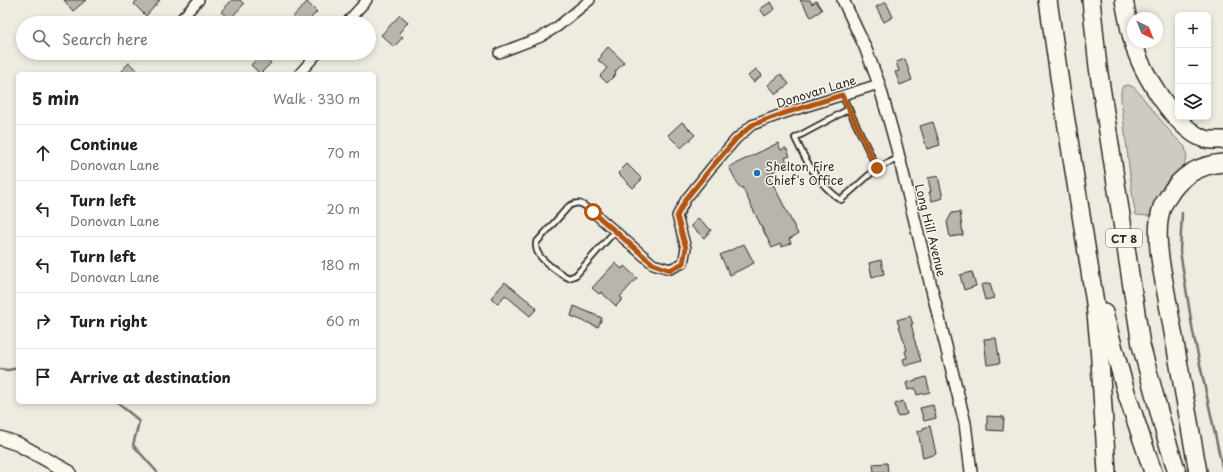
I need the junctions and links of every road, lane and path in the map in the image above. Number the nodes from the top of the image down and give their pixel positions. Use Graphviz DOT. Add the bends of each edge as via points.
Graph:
graph roads {
  1 [pos="199,0"];
  2 [pos="368,0"];
  3 [pos="590,0"];
  4 [pos="843,0"];
  5 [pos="1048,0"];
  6 [pos="1092,0"];
  7 [pos="1124,0"];
  8 [pos="184,16"];
  9 [pos="353,16"];
  10 [pos="499,53"];
  11 [pos="312,60"];
  12 [pos="301,72"];
  13 [pos="879,84"];
  14 [pos="842,95"];
  15 [pos="849,109"];
  16 [pos="1223,140"];
  17 [pos="899,158"];
  18 [pos="1223,163"];
  19 [pos="877,168"];
  20 [pos="593,212"];
  21 [pos="1081,220"];
  22 [pos="614,231"];
  23 [pos="0,438"];
  24 [pos="69,472"];
  25 [pos="971,472"];
  26 [pos="1107,472"];
  27 [pos="1153,472"];
  28 [pos="1177,472"];
  29 [pos="1198,472"];
  1 -- 8 [label="street"];
  2 -- 9 [label="street"];
  3 -- 10 [label="street" via="541,37"];
  4 -- 13 [label="street, Long Hill Avenue"];
  5 -- 21 [label="highway, CT 8"];
  6 -- 28 [label="highway, CT 8" via="1098,67 1141,345 1164,434"];
  7 -- 16 [label="highway" via="1133,43 1155,89 1172,113 1187,128 1201,138"];
  11 -- 12 [label="street"];
  13 -- 14 [label="street, Donovan Lane"];
  13 -- 17 [label="street, Long Hill Avenue"];
  14 -- 15 [label="lane"];
  14 -- 22 [label="street, Donovan Lane" via="752,125 736,139 686,199 677,216 686,248 683,263 670,270 653,264"];
  15 -- 19 [label="lane"];
  15 -- 19 [label="lane" via="795,138 810,168 841,200"];
  17 -- 19 [label="lane"];
  17 -- 25 [label="street, Long Hill Avenue" via="965,423"];
  18 -- 29 [label="highway" via="1200,168 1184,176 1162,207 1158,229 1160,265"];
  20 -- 22 [label="street, Donovan Lane"];
  20 -- 22 [label="lane" via="581,203 576,202 570,206 536,243 538,254 569,278 576,275"];
  21 -- 26 [label="highway" via="1095,303"];
  21 -- 27 [label="highway, CT 8" via="1126,392"];
  23 -- 24 [label="main road" via="18,444"];
}
